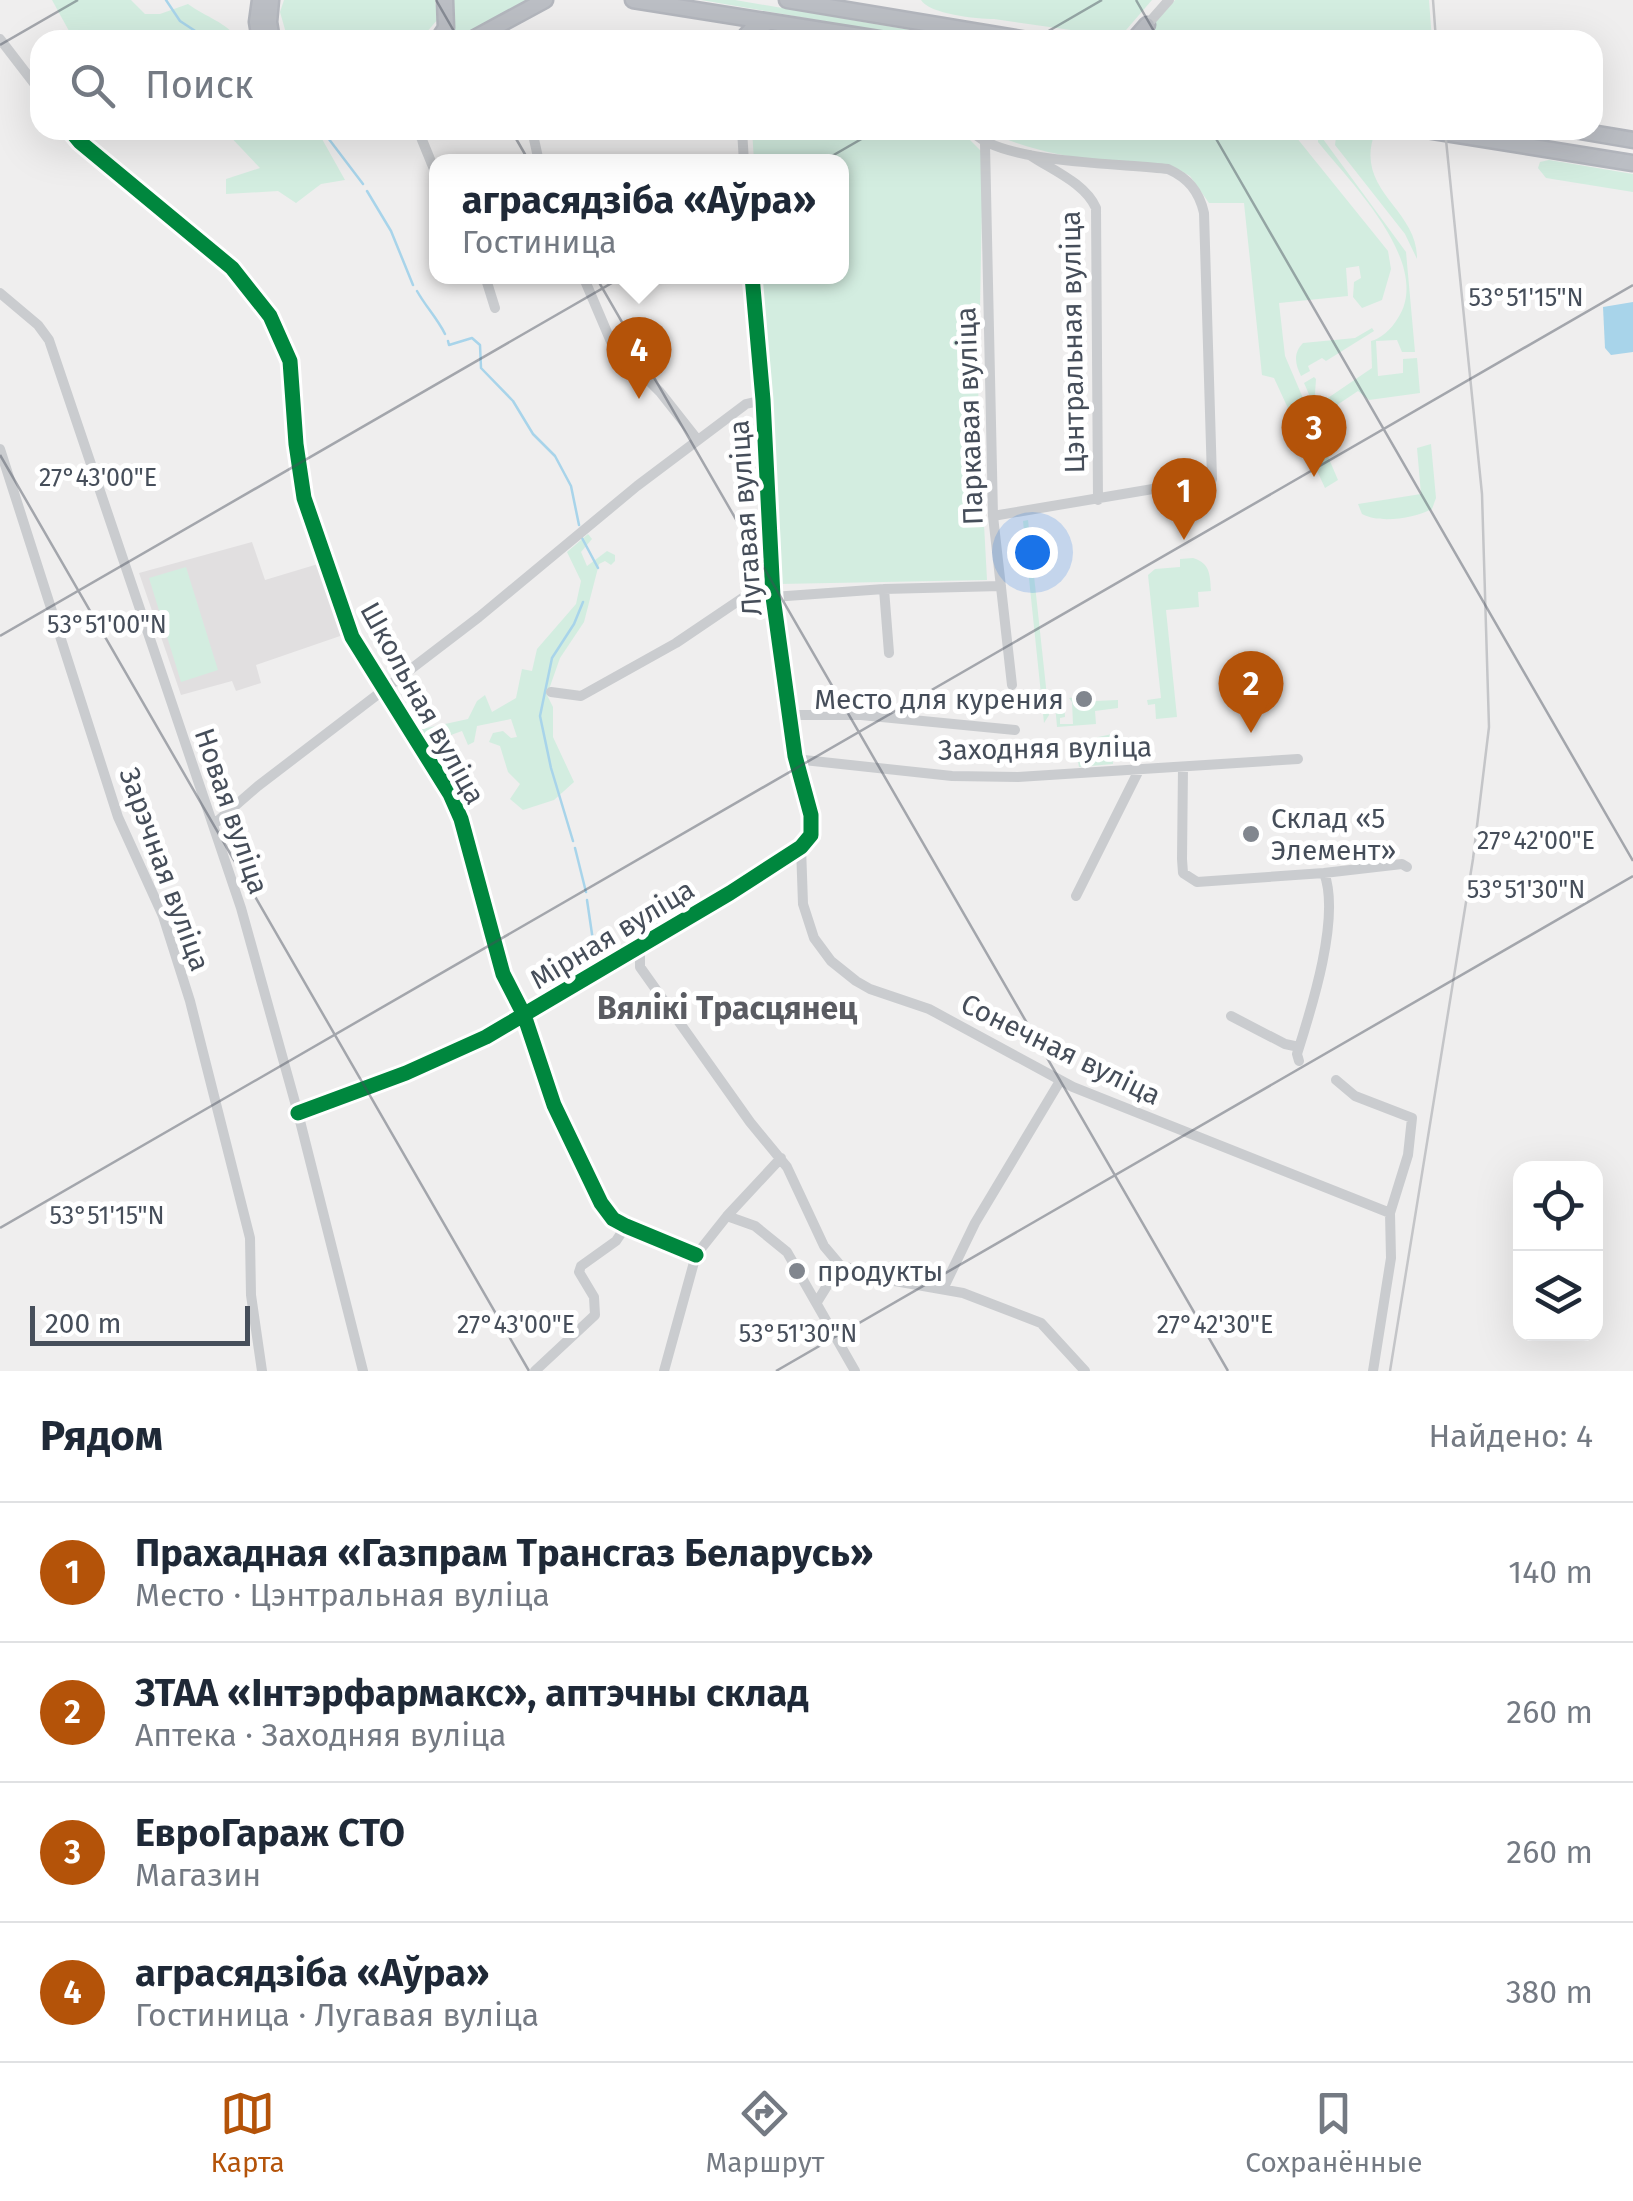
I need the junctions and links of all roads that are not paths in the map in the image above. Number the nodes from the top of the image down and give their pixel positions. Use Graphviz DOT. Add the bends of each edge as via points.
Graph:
graph roads {
  1 [pos="260,0"];
  2 [pos="271,0"];
  3 [pos="445,0"];
  4 [pos="545,0"];
  5 [pos="634,0"];
  6 [pos="788,0"];
  7 [pos="1169,0"];
  8 [pos="719,14"];
  9 [pos="769,22"];
  10 [pos="258,30"];
  11 [pos="270,30"];
  12 [pos="445,30"];
  13 [pos="490,30"];
  14 [pos="732,30"];
  15 [pos="751,30"];
  16 [pos="821,30"];
  17 [pos="940,30"];
  18 [pos="1148,30"];
  19 [pos="0,39"];
  20 [pos="30,79"];
  21 [pos="1603,135"];
  22 [pos="78,140"];
  23 [pos="981,140"];
  24 [pos="1489,140"];
  25 [pos="1633,140"];
  26 [pos="985,144"];
  27 [pos="1029,154"];
  28 [pos="1633,163"];
  29 [pos="487,284"];
  30 [pos="587,284"];
  31 [pos="753,284"];
  32 [pos="0,293"];
  33 [pos="6,308"];
  34 [pos="496,308"];
  35 [pos="763,400"];
  36 [pos="697,439"];
  37 [pos="0,450"];
  38 [pos="637,486"];
  39 [pos="1098,500"];
  40 [pos="993,516"];
  41 [pos="772,578"];
  42 [pos="1001,586"];
  43 [pos="884,588"];
  44 [pos="773,597"];
  45 [pos="888,653"];
  46 [pos="1012,685"];
  47 [pos="387,690"];
  48 [pos="551,692"];
  49 [pos="789,715"];
  50 [pos="1015,730"];
  51 [pos="796,756"];
  52 [pos="1298,759"];
  53 [pos="1183,766"];
  54 [pos="1139,770"];
  55 [pos="213,825"];
  56 [pos="801,846"];
  57 [pos="1407,868"];
  58 [pos="1324,873"];
  59 [pos="1076,896"];
  60 [pos="648,941"];
  61 [pos="629,952"];
  62 [pos="640,968"];
  63 [pos="524,1014"];
  64 [pos="1231,1016"];
  65 [pos="1300,1047"];
  66 [pos="1299,1061"];
  67 [pos="1060,1080"];
  68 [pos="1336,1080"];
  69 [pos="298,1113"];
  70 [pos="780,1158"];
  71 [pos="1390,1213"];
  72 [pos="727,1216"];
  73 [pos="626,1226"];
  74 [pos="696,1255"];
  75 [pos="840,1265"];
  76 [pos="943,1289"];
  77 [pos="818,1302"];
  78 [pos="262,1371"];
  79 [pos="363,1371"];
  80 [pos="535,1371"];
  81 [pos="664,1371"];
  82 [pos="856,1371"];
  83 [pos="1085,1371"];
  84 [pos="1374,1371"];
  1 -- 10 [label="highway"];
  2 -- 11 [label="highway"];
  3 -- 12 [label="highway"];
  4 -- 13 [label="highway"];
  5 -- 8 [label="highway"];
  6 -- 17 [label="highway"];
  7 -- 18 [label="street"];
  8 -- 9 [label="highway"];
  8 -- 14 [label="highway"];
  9 -- 15 [label="highway"];
  9 -- 16 [label="highway"];
  19 -- 20 [label="street"];
  21 -- 25 [label="highway"];
  22 -- 47 [label="street, Школьная вуліца" via="232,268 282,338 294,386 304,498 352,637"];
  23 -- 26 [label="street"];
  24 -- 28 [label="highway"];
  26 -- 27 [label="street, Цэнтральная вуліца"];
  26 -- 40 [label="street, Паркавая вуліца"];
  27 -- 39 [label="street, Цэнтральная вуліца" via="1078,185 1096,208"];
  27 -- 39 [label="street, Цэнтральная вуліца" via="1168,169 1193,186 1204,213 1212,479"];
  29 -- 34 [label="street"];
  30 -- 36 [label="street, Лугавая вуліца" via="612,344"];
  31 -- 35 [label="street, Лугавая вуліца"];
  32 -- 33 [label="street, Новая вуліца"];
  33 -- 55 [label="street, Новая вуліца" via="35,322 49,340"];
  35 -- 36 [label="street, Лугавая вуліца" via="746,404"];
  35 -- 41 [label="street, Лугавая вуліца"];
  36 -- 38 [label="street, Лугавая вуліца"];
  37 -- 78 [label="street, Зарэчная вуліца" via="118,817 163,916 190,1002 250,1238"];
  38 -- 47 [label="street, Школьная вуліца"];
  39 -- 40 [label="street, Цэнтральная вуліца"];
  40 -- 42 [label="street, Паркавая вуліца"];
  41 -- 44 [label="street, Лугавая вуліца"];
  41 -- 48 [label="street" via="676,644 581,696"];
  42 -- 43 [label="street"];
  42 -- 46 [label="street, Паркавая вуліца"];
  43 -- 44 [label="street"];
  43 -- 45 [label="street"];
  44 -- 49 [label="street, Лугавая вуліца"];
  47 -- 55 [label="street"];
  47 -- 63 [label="street, Школьная вуліца" via="461,819 494,946"];
  49 -- 50 [label="street"];
  49 -- 51 [label="street, Лугавая вуліца"];
  51 -- 54 [label="street, Заходняя вуліца" via="952,776"];
  51 -- 56 [label="street" via="812,822 812,836"];
  52 -- 53 [label="street, Заходняя вуліца"];
  53 -- 54 [label="street, Заходняя вуліца"];
  53 -- 58 [label="street" via="1182,859 1190,879"];
  54 -- 59 [label="street"];
  55 -- 69 [label="street, Новая вуліца"];
  56 -- 60 [label="street, Мірная вуліца"];
  56 -- 67 [label="street, Сонечная вуліца" via="802,904 831,961 870,990 930,1009"];
  57 -- 58 [label="street"];
  58 -- 65 [label="street" via="1326,933"];
  60 -- 61 [label="street, Мірная вуліца"];
  60 -- 62 [label="street, Мірная вуліца"];
  61 -- 62 [label="street"];
  61 -- 63 [label="street, Мірная вуліца"];
  62 -- 70 [label="street, Мірная вуліца"];
  63 -- 69 [label="street, Мірная вуліца" via="444,1056"];
  63 -- 73 [label="street, Школьная вуліца" via="574,1148 601,1203"];
  64 -- 65 [label="street"];
  65 -- 66 [label="street"];
  67 -- 71 [label="street, Сонечная вуліца"];
  67 -- 76 [label="street" via="974,1223"];
  68 -- 71 [label="street" via="1355,1096 1412,1118"];
  69 -- 79 [label="street, Новая вуліца"];
  70 -- 72 [label="street"];
  70 -- 75 [label="street, Мірная вуліца"];
  71 -- 84 [label="street"];
  72 -- 74 [label="street"];
  72 -- 77 [label="street" via="776,1240"];
  73 -- 74 [label="street, Школьная вуліца"];
  73 -- 80 [label="street" via="580,1266 595,1314"];
  74 -- 81 [label="street"];
  75 -- 76 [label="street"];
  75 -- 77 [label="street"];
  76 -- 83 [label="street" via="1041,1323"];
  77 -- 82 [label="street"];
}
